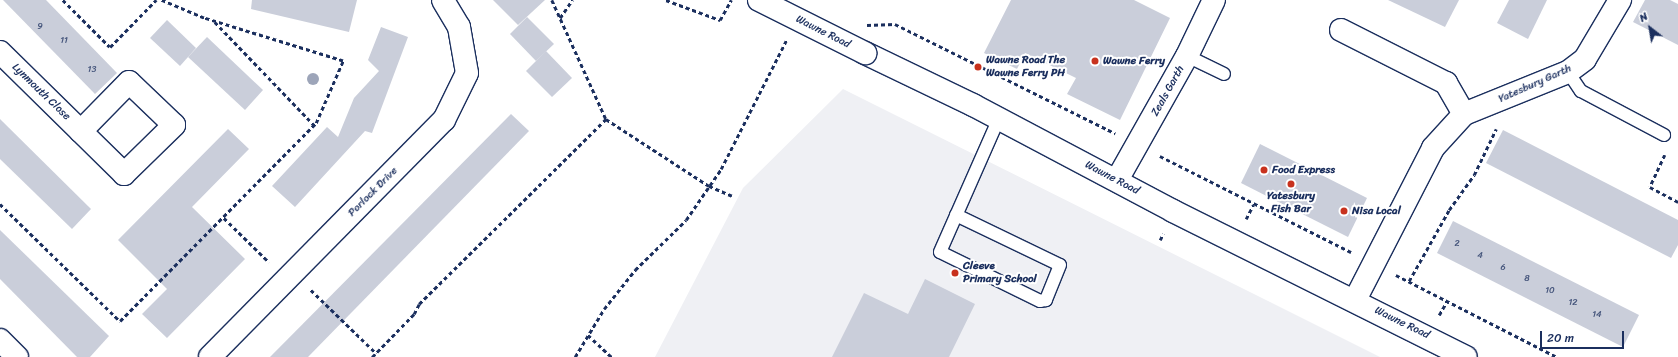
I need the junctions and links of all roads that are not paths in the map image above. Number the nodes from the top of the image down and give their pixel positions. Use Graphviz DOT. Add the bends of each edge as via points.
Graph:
graph roads {
  1 [pos="443,0"];
  2 [pos="759,0"];
  3 [pos="1214,0"];
  4 [pos="1620,0"];
  5 [pos="1341,30"];
  6 [pos="0,52"];
  7 [pos="1187,56"];
  8 [pos="1568,72"];
  9 [pos="1224,74"];
  10 [pos="1464,114"];
  11 [pos="999,118"];
  12 [pos="81,132"];
  13 [pos="1664,135"];
  14 [pos="1117,180"];
  15 [pos="956,216"];
  16 [pos="1355,300"];
  17 [pos="0,340"];
  18 [pos="16,357"];
  19 [pos="210,357"];
  20 [pos="1466,357"];
  1 -- 19 [label="street, Porlock Drive" via="459,27 467,73 444,120"];
  2 -- 11 [label="street, Wawne Road, bridge"];
  3 -- 7 [label="street, Zeals Garth"];
  4 -- 8 [label="street, Yatesbury Garth" via="1585,59"];
  5 -- 10 [label="street" via="1446,83"];
  6 -- 12 [label="street, Lynmouth Close"];
  7 -- 9 [label="lane"];
  7 -- 14 [label="street, Zeals Garth"];
  8 -- 10 [label="street, Yatesbury Garth"];
  8 -- 13 [label="lane" via="1581,91"];
  10 -- 16 [label="street, Yatesbury Garth" via="1433,148"];
  11 -- 14 [label="street, Wawne Road"];
  11 -- 15 [label="lane"];
  14 -- 16 [label="street, Wawne Road"];
  15 -- 15 [label="lane" via="940,252 1040,301 1046,300 1060,272 1060,265"];
  16 -- 20 [label="street, Wawne Road"];
  17 -- 18 [label="street"];
}
